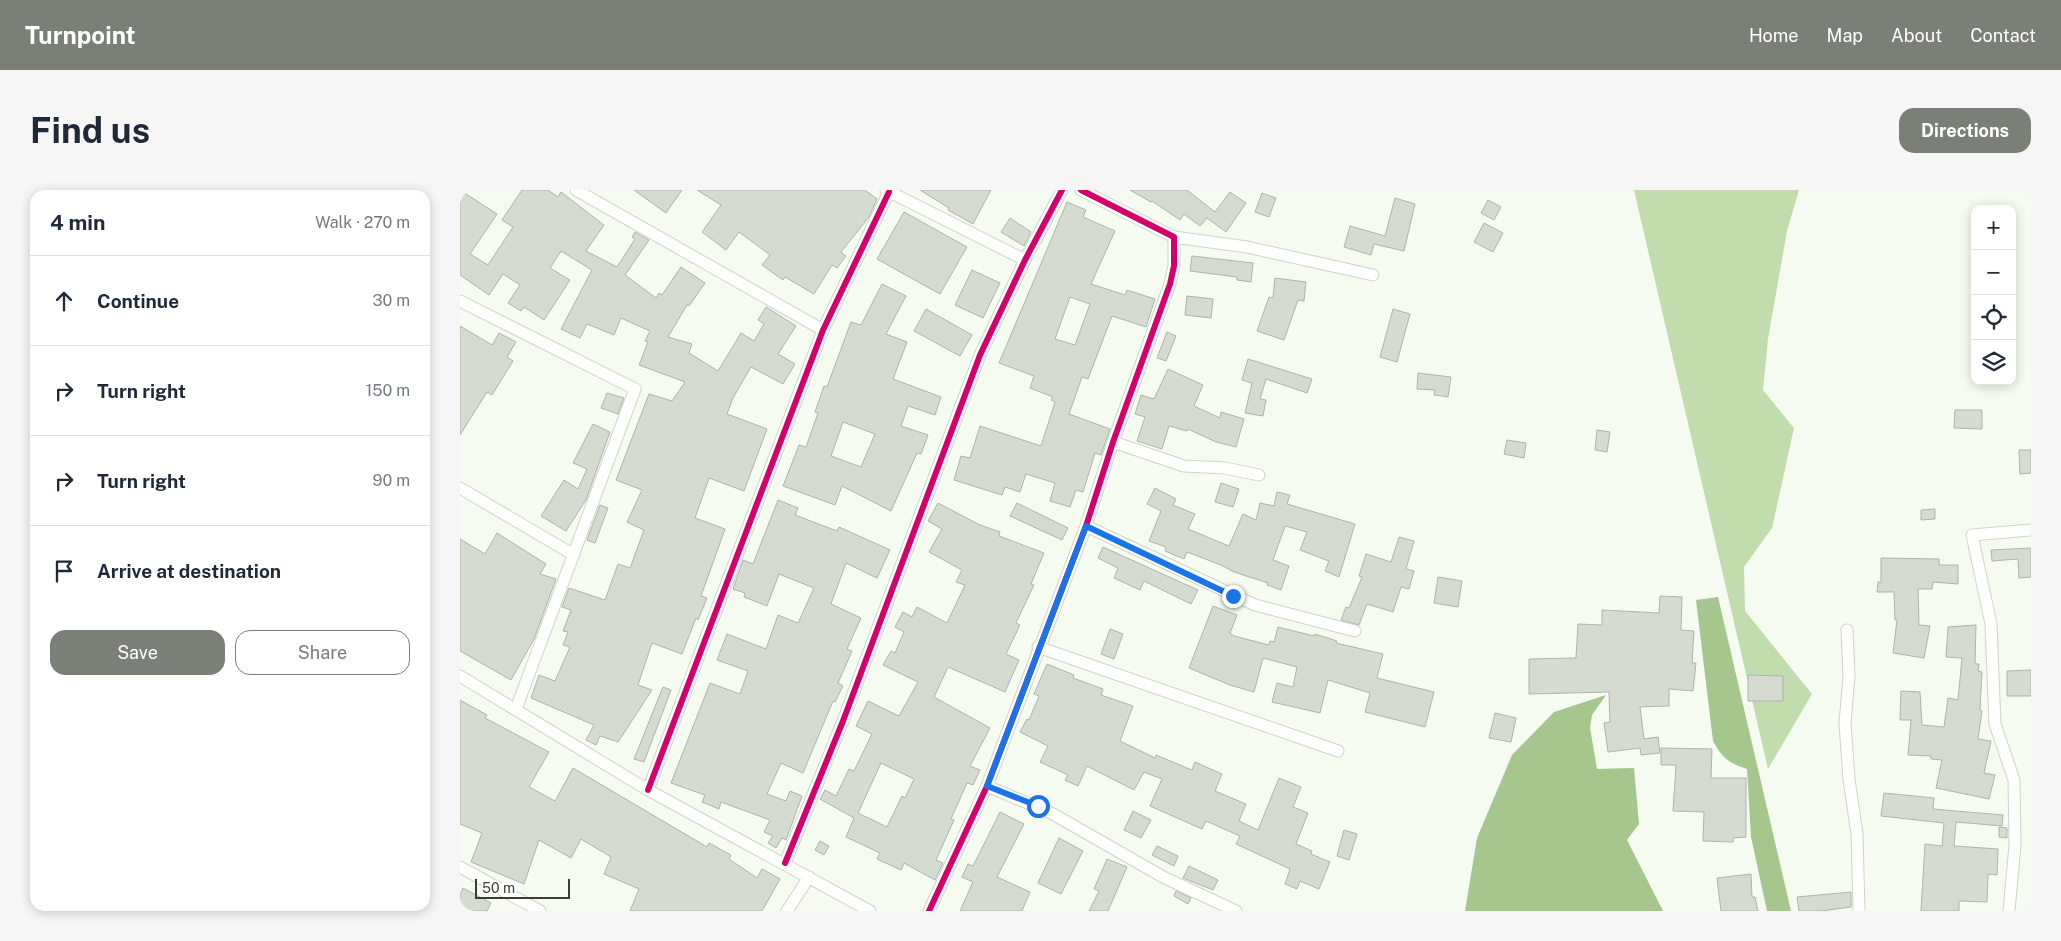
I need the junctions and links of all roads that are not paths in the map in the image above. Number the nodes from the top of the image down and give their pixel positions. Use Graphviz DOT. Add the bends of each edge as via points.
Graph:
graph roads {
  1 [pos="576,190"];
  2 [pos="1062,190"];
  3 [pos="1081,190"];
  4 [pos="888,191"];
  5 [pos="1174,237"];
  6 [pos="1025,260"];
  7 [pos="1373,275"];
  8 [pos="460,301"];
  9 [pos="823,330"];
  10 [pos="1113,442"];
  11 [pos="1259,475"];
  12 [pos="460,488"];
  13 [pos="1086,526"];
  14 [pos="2031,530"];
  15 [pos="574,555"];
  16 [pos="1847,630"];
  17 [pos="1355,631"];
  18 [pos="1038,647"];
  19 [pos="460,676"];
  20 [pos="516,709"];
  21 [pos="1338,751"];
  22 [pos="987,786"];
  23 [pos="648,790"];
  24 [pos="785,864"];
  25 [pos="460,867"];
  26 [pos="809,877"];
  27 [pos="540,911"];
  28 [pos="788,911"];
  29 [pos="870,911"];
  30 [pos="930,911"];
  31 [pos="1236,911"];
  32 [pos="1859,911"];
  33 [pos="2009,911"];
  1 -- 9 [label="street"];
  2 -- 6 [label="street"];
  3 -- 5 [label="street"];
  4 -- 6 [label="street"];
  4 -- 9 [label="street"];
  5 -- 7 [label="street" via="1247,247"];
  5 -- 10 [label="street" via="1170,284"];
  6 -- 24 [label="street" via="980,355 843,721"];
  8 -- 15 [label="street" via="635,389"];
  9 -- 23 [label="street"];
  10 -- 11 [label="street" via="1184,466 1225,468"];
  10 -- 13 [label="street"];
  12 -- 15 [label="street"];
  13 -- 17 [label="street" via="1255,605"];
  13 -- 18 [label="street"];
  14 -- 33 [label="street" via="1972,535 1991,624 1995,724 2014,780 2016,845"];
  15 -- 20 [label="street"];
  16 -- 32 [label="street" via="1849,676 1845,724 1857,834"];
  18 -- 21 [label="street"];
  18 -- 22 [label="street"];
  19 -- 20 [label="street"];
  20 -- 23 [label="street"];
  22 -- 30 [label="street"];
  22 -- 31 [label="street" via="1053,814 1165,878"];
  23 -- 24 [label="street"];
  24 -- 26 [label="street"];
  25 -- 27 [label="street"];
  26 -- 28 [label="street"];
  26 -- 29 [label="street"];
}
